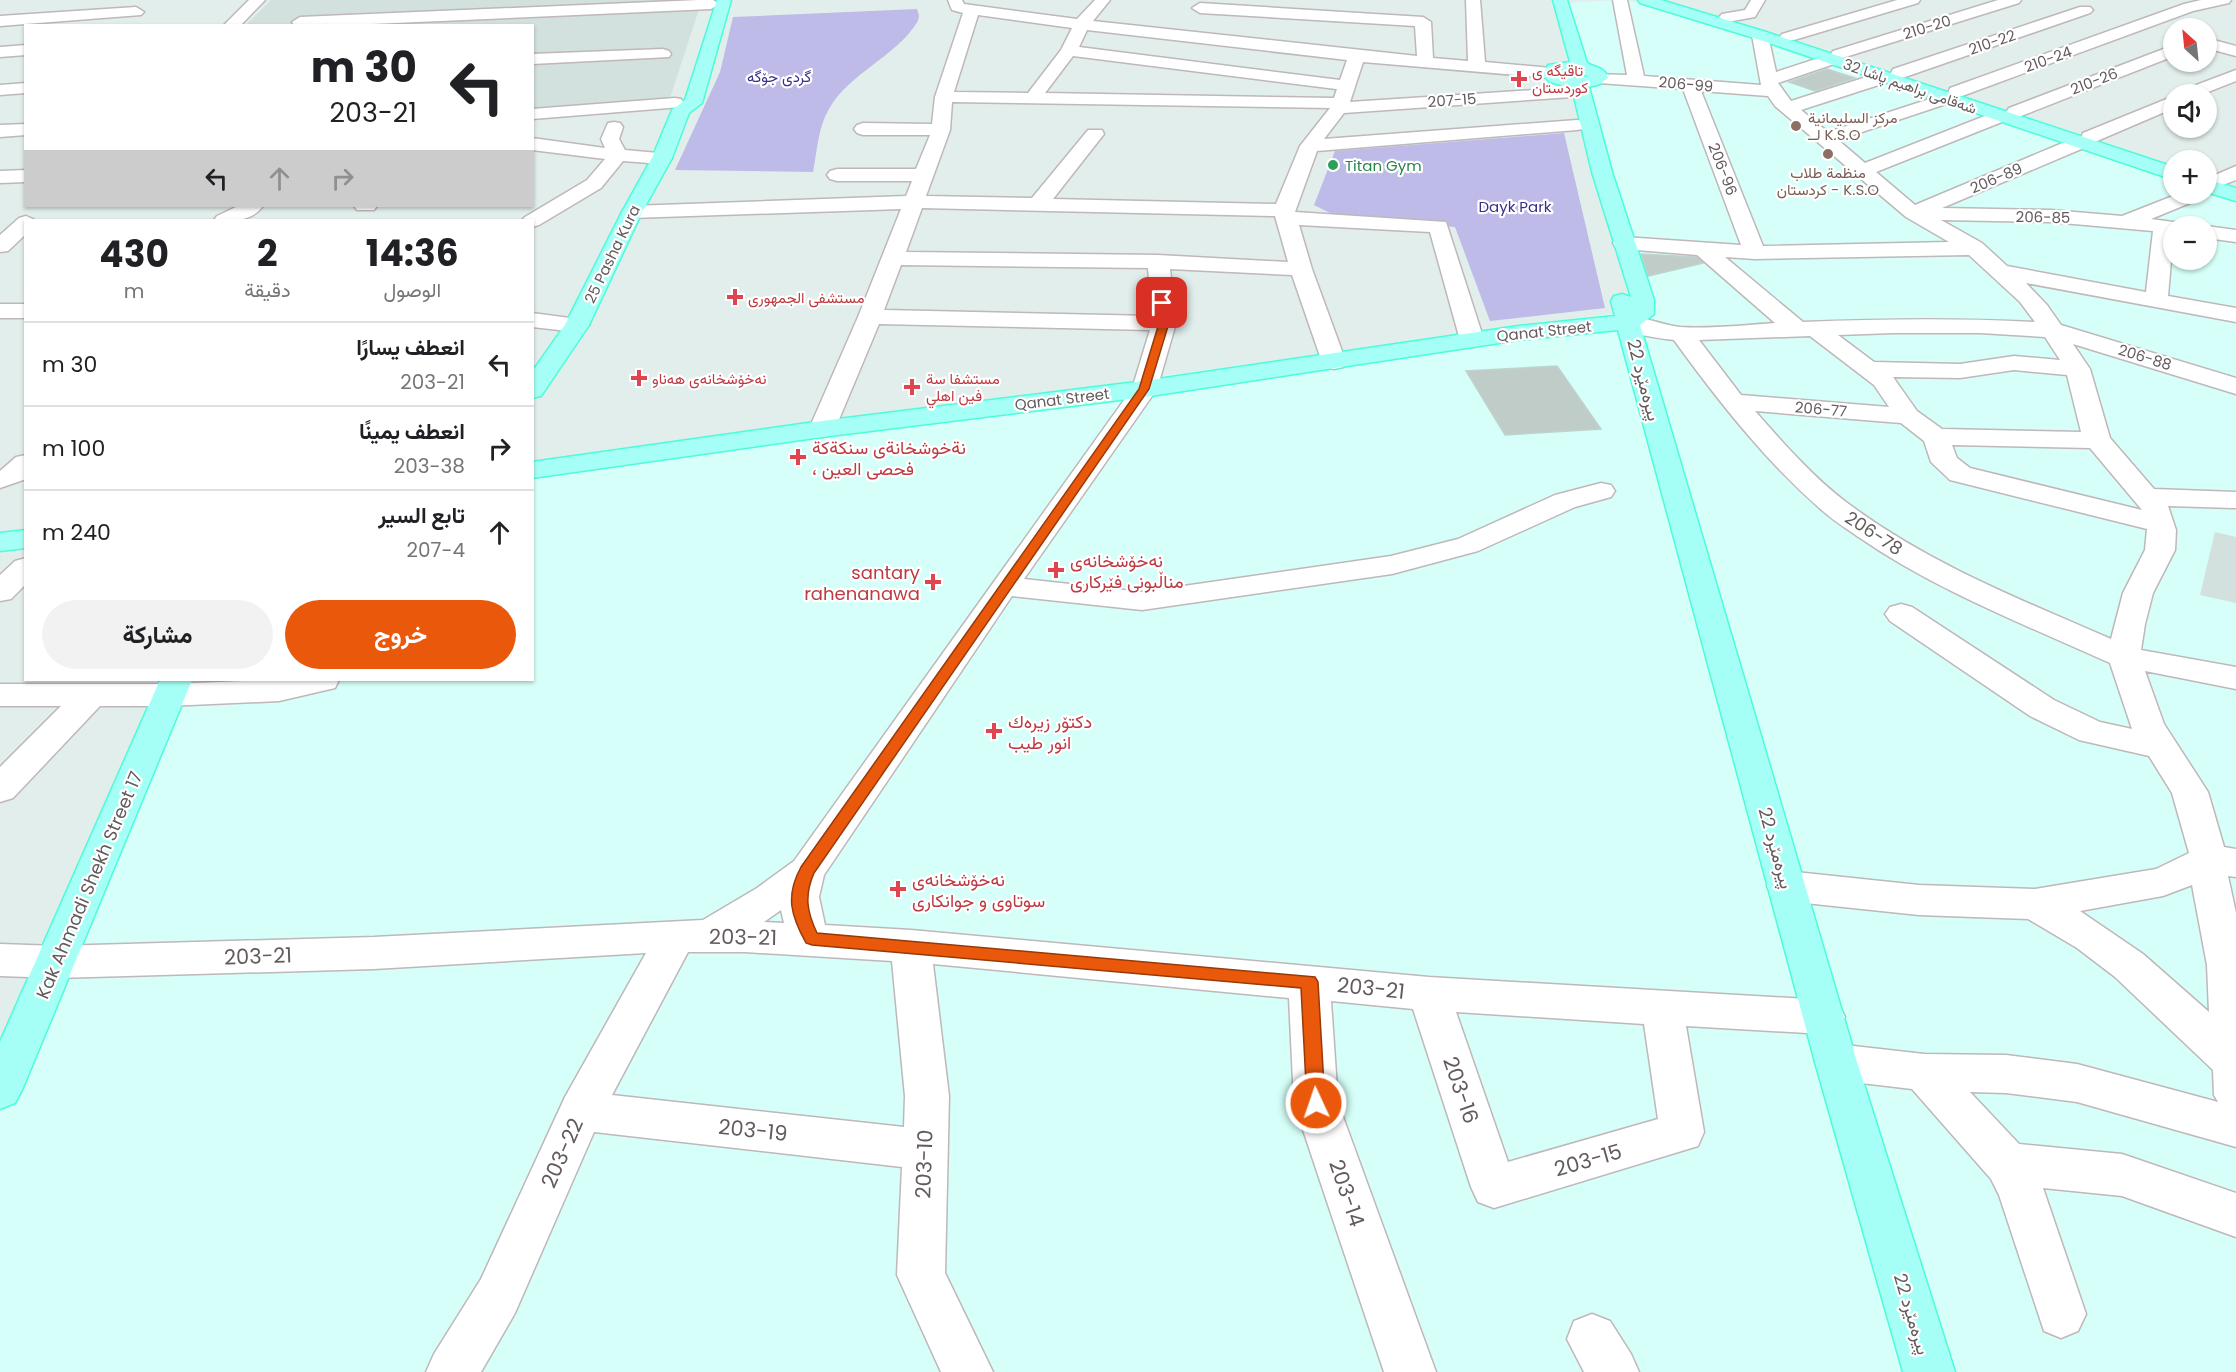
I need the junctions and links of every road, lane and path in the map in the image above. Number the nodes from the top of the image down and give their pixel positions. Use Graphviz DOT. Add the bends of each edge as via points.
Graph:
graph roads {
  1 [pos="258,0"];
  2 [pos="1103,0"];
  3 [pos="1473,0"];
  4 [pos="1620,0"];
  5 [pos="1638,0"];
  6 [pos="1758,0"];
  7 [pos="1913,0"];
  8 [pos="2014,0"];
  9 [pos="2224,0"];
  10 [pos="716,1"];
  11 [pos="1660,1"];
  12 [pos="2057,3"];
  13 [pos="1202,4"];
  14 [pos="1557,4"];
  15 [pos="961,6"];
  16 [pos="1035,6"];
  17 [pos="318,7"];
  18 [pos="1303,7"];
  19 [pos="606,9"];
  20 [pos="500,13"];
  21 [pos="1727,17"];
  22 [pos="1024,18"];
  23 [pos="2118,19"];
  24 [pos="0,21"];
  25 [pos="122,24"];
  26 [pos="232,24"];
  27 [pos="298,24"];
  28 [pos="1081,25"];
  29 [pos="2140,26"];
  30 [pos="2162,32"];
  31 [pos="1182,35"];
  32 [pos="1760,35"];
  33 [pos="1788,37"];
  34 [pos="2217,46"];
  35 [pos="24,50"];
  36 [pos="1069,51"];
  37 [pos="2236,51"];
  38 [pos="0,52"];
  39 [pos="663,54"];
  40 [pos="2163,54"];
  41 [pos="1357,56"];
  42 [pos="1835,57"];
  43 [pos="578,58"];
  44 [pos="534,59"];
  45 [pos="1425,61"];
  46 [pos="1444,63"];
  47 [pos="1477,66"];
  48 [pos="1565,74"];
  49 [pos="1892,75"];
  50 [pos="2236,75"];
  51 [pos="1599,78"];
  52 [pos="1636,80"];
  53 [pos="2214,84"];
  54 [pos="1690,85"];
  55 [pos="24,88"];
  56 [pos="0,90"];
  57 [pos="1776,93"];
  58 [pos="1951,95"];
  59 [pos="944,97"];
  60 [pos="1032,99"];
  61 [pos="1342,99"];
  62 [pos="1422,102"];
  63 [pos="2163,106"];
  64 [pos="678,107"];
  65 [pos="534,114"];
  66 [pos="2008,114"];
  67 [pos="1576,126"];
  68 [pos="614,127"];
  69 [pos="24,129"];
  70 [pos="863,129"];
  71 [pos="0,130"];
  72 [pos="941,130"];
  73 [pos="1095,135"];
  74 [pos="1824,139"];
  75 [pos="2085,140"];
  76 [pos="534,144"];
  77 [pos="1309,146"];
  78 [pos="618,155"];
  79 [pos="662,158"];
  80 [pos="2163,161"];
  81 [pos="2163,170"];
  82 [pos="1862,171"];
  83 [pos="837,175"];
  84 [pos="924,175"];
  85 [pos="24,176"];
  86 [pos="0,177"];
  87 [pos="2217,184"];
  88 [pos="2236,195"];
  89 [pos="914,202"];
  90 [pos="1038,204"];
  91 [pos="2166,204"];
  92 [pos="41,207"];
  93 [pos="251,207"];
  94 [pos="632,212"];
  95 [pos="1913,213"];
  96 [pos="1285,214"];
  97 [pos="29,219"];
  98 [pos="226,219"];
  99 [pos="534,220"];
  100 [pos="2127,221"];
  101 [pos="24,223"];
  102 [pos="24,224"];
  103 [pos="2163,225"];
  104 [pos="0,228"];
  105 [pos="2217,233"];
  106 [pos="2236,236"];
  107 [pos="1624,243"];
  108 [pos="0,246"];
  109 [pos="1974,248"];
  110 [pos="1704,250"];
  111 [pos="1755,253"];
  112 [pos="893,258"];
  113 [pos="2163,260"];
  114 [pos="1158,262"];
  115 [pos="1301,269"];
  116 [pos="2002,272"];
  117 [pos="2156,300"];
  118 [pos="0,311"];
  119 [pos="24,311"];
  120 [pos="2236,315"];
  121 [pos="870,317"];
  122 [pos="534,320"];
  123 [pos="1628,322"];
  124 [pos="1164,323"];
  125 [pos="577,325"];
  126 [pos="1807,330"];
  127 [pos="2053,330"];
  128 [pos="1519,333"];
  129 [pos="1682,334"];
  130 [pos="1472,340"];
  131 [pos="1334,362"];
  132 [pos="1639,363"];
  133 [pos="1868,369"];
  134 [pos="2078,369"];
  135 [pos="2236,386"];
  136 [pos="534,388"];
  137 [pos="1144,389"];
  138 [pos="1733,402"];
  139 [pos="1908,416"];
  140 [pos="822,429"];
  141 [pos="1936,437"];
  142 [pos="2098,440"];
  143 [pos="24,465"];
  144 [pos="534,470"];
  145 [pos="0,480"];
  146 [pos="1601,491"];
  147 [pos="2235,499"];
  148 [pos="2153,510"];
  149 [pos="24,569"];
  150 [pos="1004,586"];
  151 [pos="0,592"];
  152 [pos="1900,614"];
  153 [pos="2124,657"];
  154 [pos="2236,678"];
  155 [pos="319,681"];
  156 [pos="172,687"];
  157 [pos="0,695"];
  158 [pos="91,695"];
  159 [pos="2160,746"];
  160 [pos="0,789"];
  161 [pos="2223,861"];
  162 [pos="807,871"];
  163 [pos="1786,885"];
  164 [pos="2036,904"];
  165 [pos="693,936"];
  166 [pos="812,939"];
  167 [pos="911,946"];
  168 [pos="0,960"];
  169 [pos="57,962"];
  170 [pos="1309,982"];
  171 [pos="1429,994"];
  172 [pos="1662,1007"];
  173 [pos="1824,1017"];
  174 [pos="1836,1062"];
  175 [pos="1924,1072"];
  176 [pos="2235,1079"];
  177 [pos="0,1090"];
  178 [pos="581,1111"];
  179 [pos="2236,1127"];
  180 [pos="924,1149"];
  181 [pos="2007,1164"];
  182 [pos="1494,1187"];
  183 [pos="2236,1215"];
  184 [pos="2061,1314"];
  185 [pos="1402,1350"];
  186 [pos="452,1372"];
  187 [pos="967,1372"];
  188 [pos="1929,1372"];
  1 -- 26 [label="street"];
  2 -- 28 [label="street"];
  3 -- 47 [label="street"];
  4 -- 52 [label="street"];
  5 -- 11 [label="main road"];
  6 -- 21 [label="street" via="1750,14"];
  7 -- 33 [label="street"];
  8 -- 42 [label="street, 210-20"];
  9 -- 29 [label="street, 210-24" via="2189,7"];
  10 -- 19 [label="street"];
  10 -- 64 [label="main road, 25 Pasha Kura" via="693,103"];
  11 -- 21 [label="main road, شەقامی براهیم پاشا 32"];
  11 -- 32 [label="main road, شەقامی براهیم پاشا 32"];
  12 -- 49 [label="street, 210-22" via="2091,12"];
  13 -- 18 [label="street"];
  13 -- 31 [label="street"];
  14 -- 48 [label="main road" via="1579,65"];
  15 -- 22 [label="street"];
  15 -- 59 [label="street"];
  16 -- 22 [label="street"];
  17 -- 27 [label="street"];
  18 -- 45 [label="street" via="1423,22"];
  19 -- 20 [label="street"];
  19 -- 43 [label="street"];
  20 -- 27 [label="street"];
  21 -- 33 [label="main road, شەقامی براهیم پاشا 32"];
  22 -- 28 [label="street"];
  23 -- 29 [label="street"];
  24 -- 25 [label="street" via="141,9"];
  28 -- 31 [label="street"];
  28 -- 36 [label="street"];
  29 -- 30 [label="street"];
  29 -- 58 [label="street, 210-24"];
  31 -- 41 [label="street"];
  32 -- 42 [label="main road, شەقامی براهیم پاشا 32"];
  32 -- 57 [label="street"];
  33 -- 42 [label="main road, شەقامی براهیم پاشا 32"];
  34 -- 37 [label="street"];
  35 -- 38 [label="street"];
  36 -- 60 [label="street"];
  36 -- 61 [label="street"];
  39 -- 43 [label="street"];
  40 -- 66 [label="street, 210-26"];
  41 -- 45 [label="street"];
  41 -- 61 [label="street"];
  42 -- 49 [label="main road, شەقامی براهیم پاشا 32"];
  42 -- 57 [label="street, 210-20"];
  43 -- 44 [label="street"];
  45 -- 46 [label="street"];
  46 -- 47 [label="street"];
  46 -- 62 [label="street"];
  47 -- 48 [label="street"];
  48 -- 51 [label="main road" via="1594,81"];
  48 -- 62 [label="street, 207-15"];
  48 -- 67 [label="main road, 22 پیرەمێرد"];
  48 -- 107 [label="main road, 22 پیرەمێرد"];
  49 -- 57 [label="street, 210-22"];
  49 -- 58 [label="main road, شەقامی براهیم پاشا 32"];
  50 -- 53 [label="street"];
  51 -- 52 [label="street, 206-99"];
  52 -- 54 [label="street, 206-99"];
  54 -- 57 [label="street, 206-99"];
  54 -- 111 [label="street, 206-96"];
  55 -- 56 [label="street"];
  57 -- 74 [label="street"];
  58 -- 66 [label="main road, شەقامی براهیم پاشا 32"];
  58 -- 74 [label="street, 210-24"];
  59 -- 60 [label="street"];
  59 -- 72 [label="street"];
  60 -- 61 [label="street"];
  61 -- 62 [label="street, 207-15"];
  61 -- 77 [label="street"];
  63 -- 75 [label="street, 206-89"];
  64 -- 65 [label="street"];
  64 -- 79 [label="main road, 25 Pasha Kura"];
  66 -- 75 [label="main road, شەقامی براهیم پاشا 32"];
  66 -- 82 [label="street, 210-26"];
  67 -- 77 [label="street"];
  67 -- 123 [label="main road, 22 پیرەمێرد"];
  68 -- 78 [label="street" via="610,139"];
  69 -- 71 [label="street"];
  70 -- 72 [label="street"];
  72 -- 84 [label="street"];
  73 -- 90 [label="street"];
  74 -- 82 [label="street"];
  75 -- 80 [label="main road, شەقامی براهیم پاشا 32"];
  75 -- 81 [label="main road, شەقامی براهیم پاشا 32"];
  75 -- 95 [label="street, 206-89"];
  76 -- 78 [label="street"];
  77 -- 96 [label="street"];
  78 -- 79 [label="street"];
  78 -- 99 [label="street" via="594,184"];
  79 -- 94 [label="main road, 25 Pasha Kura"];
  82 -- 95 [label="street"];
  83 -- 84 [label="street"];
  84 -- 89 [label="street"];
  85 -- 86 [label="street"];
  87 -- 88 [label="main road"];
  89 -- 90 [label="street"];
  89 -- 94 [label="street"];
  89 -- 112 [label="street"];
  90 -- 96 [label="street"];
  91 -- 100 [label="street"];
  92 -- 97 [label="street"];
  93 -- 98 [label="street"];
  94 -- 125 [label="main road, 25 Pasha Kura"];
  95 -- 100 [label="street, 206-85"];
  95 -- 109 [label="street"];
  96 -- 115 [label="street"];
  96 -- 130 [label="street" via="1439,226"];
  100 -- 103 [label="street, 206-85"];
  101 -- 104 [label="street"];
  102 -- 108 [label="street"];
  105 -- 106 [label="street"];
  107 -- 110 [label="street"];
  107 -- 123 [label="main road, 22 پیرەمێرد" via="1643,307 1642,314"];
  109 -- 111 [label="street"];
  109 -- 116 [label="street"];
  110 -- 111 [label="street"];
  110 -- 126 [label="street" via="1750,292"];
  112 -- 114 [label="street"];
  112 -- 121 [label="street"];
  113 -- 117 [label="street"];
  114 -- 115 [label="street"];
  114 -- 124 [label="street"];
  115 -- 131 [label="street"];
  116 -- 117 [label="street"];
  116 -- 127 [label="street" via="2028,297"];
  117 -- 120 [label="street"];
  118 -- 119 [label="street"];
  121 -- 124 [label="street"];
  121 -- 140 [label="street"];
  122 -- 125 [label="street"];
  123 -- 128 [label="main road, Qanat Street"];
  123 -- 129 [label="street, 206-88"];
  123 -- 132 [label="main road, 22 پیرەمێرد"];
  124 -- 137 [label="street"];
  125 -- 136 [label="main road, 25 Pasha Kura"];
  126 -- 127 [label="street, 206-88" via="1936,326"];
  126 -- 129 [label="street, 206-88"];
  126 -- 133 [label="street"];
  127 -- 134 [label="street"];
  127 -- 135 [label="street, 206-88"];
  128 -- 130 [label="main road, Qanat Street"];
  128 -- 132 [label="main road" via="1580,333 1612,344"];
  129 -- 138 [label="street, 206-78"];
  130 -- 131 [label="main road, Qanat Street"];
  131 -- 137 [label="main road, Qanat Street"];
  132 -- 163 [label="main road, 22 پیرەمێرد"];
  133 -- 134 [label="street" via="1960,371 2014,363"];
  133 -- 139 [label="street" via="1883,380"];
  134 -- 142 [label="street"];
  137 -- 140 [label="main road, Qanat Street"];
  137 -- 150 [label="street"];
  138 -- 139 [label="street, 206-77"];
  138 -- 153 [label="street, 206-78" via="1773,448 1835,507 1887,543 1950,580"];
  139 -- 141 [label="street"];
  140 -- 144 [label="main road, Qanat Street"];
  141 -- 142 [label="street"];
  141 -- 148 [label="street" via="1945,462 1960,474"];
  142 -- 148 [label="street"];
  143 -- 145 [label="street" via="13,476"];
  146 -- 150 [label="street" via="1565,501 1468,545 1392,565 1142,601"];
  147 -- 148 [label="street"];
  148 -- 153 [label="street" via="2162,530 2160,550 2138,593"];
  149 -- 151 [label="street"];
  150 -- 162 [label="street"];
  152 -- 159 [label="street" via="2042,708 2091,732"];
  153 -- 154 [label="street, 206-78"];
  153 -- 159 [label="street" via="2147,725"];
  155 -- 156 [label="street" via="279,690"];
  156 -- 158 [label="street"];
  156 -- 169 [label="main road, Kak Ahmadi Shekh Street 17"];
  157 -- 158 [label="street"];
  158 -- 160 [label="street"];
  159 -- 161 [label="street" via="2190,792"];
  161 -- 164 [label="street" via="2163,882"];
  161 -- 176 [label="street" via="2209,876 2227,965"];
  162 -- 165 [label="street" via="771,898"];
  162 -- 166 [label="street" via="801,885 800,913"];
  163 -- 164 [label="street" via="1919,900"];
  163 -- 173 [label="main road, 22 پیرەمێرد"];
  164 -- 176 [label="street" via="2091,937 2172,1001"];
  165 -- 166 [label="street, 203-21"];
  165 -- 169 [label="street, 203-21" via="374,953"];
  165 -- 178 [label="street, 203-22"];
  166 -- 167 [label="street, 203-21"];
  167 -- 170 [label="street, 203-21"];
  167 -- 180 [label="street, 203-10" via="927,1096"];
  168 -- 169 [label="street, 203-21"];
  169 -- 177 [label="main road, Kak Ahmadi Shekh Street 17"];
  170 -- 171 [label="street, 203-21"];
  170 -- 185 [label="street, 203-14" via="1316,1103"];
  171 -- 172 [label="street, 203-21"];
  171 -- 182 [label="street, 203-16"];
  172 -- 173 [label="street, 203-21"];
  172 -- 182 [label="street, 203-15" via="1682,1132"];
  173 -- 174 [label="main road, 22 پیرەمێرد"];
  174 -- 175 [label="street"];
  174 -- 188 [label="main road, 22 پیرەمێرد"];
  175 -- 179 [label="street" via="2006,1074 2077,1083"];
  175 -- 181 [label="street"];
  178 -- 180 [label="street, 203-19"];
  178 -- 186 [label="street, 203-22" via="498,1296"];
  180 -- 187 [label="street, 203-10" via="921,1275"];
  181 -- 183 [label="street" via="2122,1175"];
  181 -- 184 [label="street" via="2021,1191"];
}
